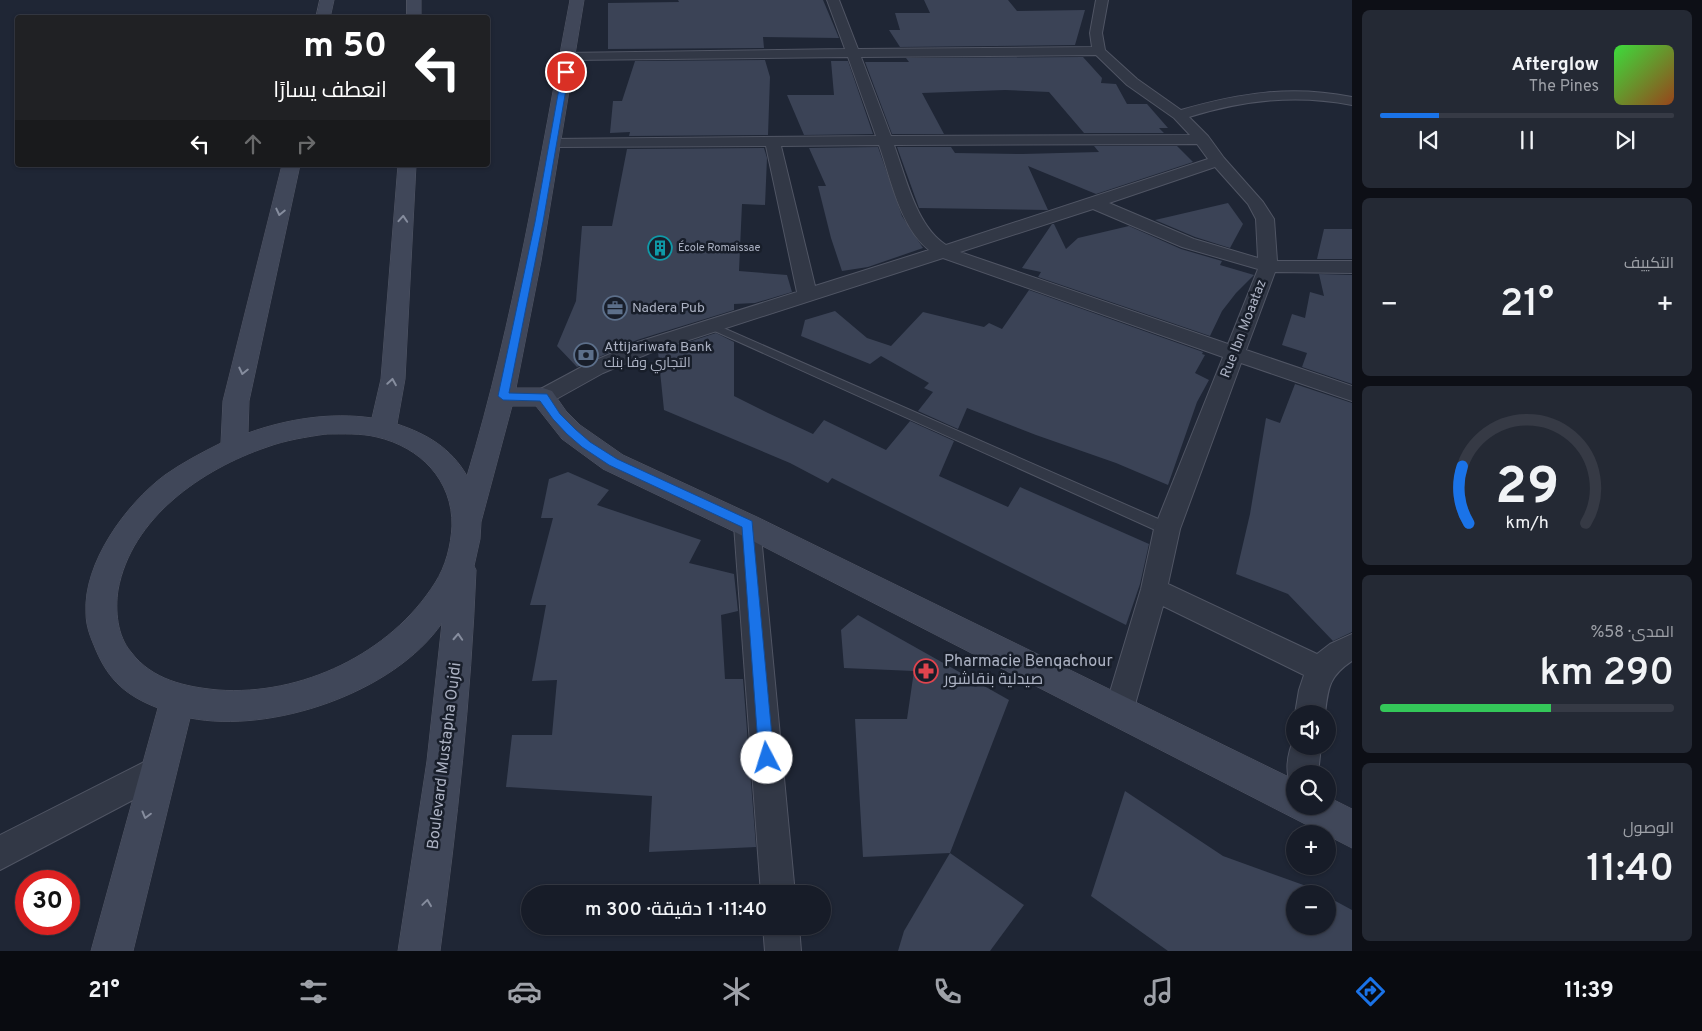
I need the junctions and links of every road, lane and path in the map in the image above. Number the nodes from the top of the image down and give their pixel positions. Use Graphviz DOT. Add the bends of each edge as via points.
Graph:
graph roads {
  1 [pos="327,0"];
  2 [pos="414,0"];
  3 [pos="578,0"];
  4 [pos="833,0"];
  5 [pos="1102,0"];
  6 [pos="324,15"];
  7 [pos="414,15"];
  8 [pos="1100,51"];
  9 [pos="852,54"];
  10 [pos="568,56"];
  11 [pos="1352,100"];
  12 [pos="1179,114"];
  13 [pos="1203,139"];
  14 [pos="886,141"];
  15 [pos="554,142"];
  16 [pos="773,142"];
  17 [pos="1218,160"];
  18 [pos="291,167"];
  19 [pos="407,167"];
  20 [pos="1094,203"];
  21 [pos="943,251"];
  22 [pos="1268,266"];
  23 [pos="1352,267"];
  24 [pos="807,294"];
  25 [pos="712,326"];
  26 [pos="1234,354"];
  27 [pos="1352,394"];
  28 [pos="503,396"];
  29 [pos="543,397"];
  30 [pos="383,429"];
  31 [pos="234,448"];
  32 [pos="468,519"];
  33 [pos="748,525"];
  34 [pos="1167,529"];
  35 [pos="462,561"];
  36 [pos="1154,589"];
  37 [pos="1352,646"];
  38 [pos="1320,669"];
  39 [pos="177,700"];
  40 [pos="1311,705"];
  41 [pos="1119,712"];
  42 [pos="158,770"];
  43 [pos="1286,796"];
  44 [pos="1325,815"];
  45 [pos="1352,829"];
  46 [pos="0,853"];
  47 [pos="777,885"];
  48 [pos="782,935"];
  49 [pos="112,951"];
  50 [pos="419,951"];
  51 [pos="783,951"];
  1 -- 6 [label="main road"];
  2 -- 7 [label="main road"];
  3 -- 10 [label="main road"];
  4 -- 9 [label="street"];
  5 -- 8 [label="street" via="1096,33"];
  8 -- 9 [label="street"];
  8 -- 12 [label="street, Rue Ibn Moaataz" via="1132,82"];
  9 -- 10 [label="street"];
  9 -- 14 [label="street"];
  10 -- 15 [label="main road"];
  11 -- 12 [label="street" via="1274,93"];
  12 -- 13 [label="street, Rue Ibn Moaataz"];
  13 -- 14 [label="street"];
  13 -- 17 [label="street, Rue Ibn Moaataz"];
  14 -- 16 [label="street"];
  14 -- 21 [label="street" via="917,228"];
  15 -- 16 [label="street"];
  15 -- 28 [label="main road"];
  16 -- 24 [label="street"];
  17 -- 20 [label="street"];
  17 -- 22 [label="street, Rue Ibn Moaataz" via="1261,210 1265,220"];
  18 -- 31 [label="main road, one-way" via="236,401"];
  30 -- 19 [label="main road, one-way" via="393,379"];
  20 -- 21 [label="street"];
  20 -- 22 [label="street" via="1188,243"];
  21 -- 24 [label="street"];
  21 -- 26 [label="street"];
  22 -- 23 [label="street"];
  22 -- 26 [label="street, Rue Ibn Moaataz"];
  24 -- 25 [label="street"];
  25 -- 29 [label="street" via="617,358"];
  25 -- 34 [label="lane"];
  26 -- 27 [label="street"];
  26 -- 34 [label="street, Rue Ibn Moaataz"];
  28 -- 29 [label="main road"];
  28 -- 32 [label="main road"];
  29 -- 33 [label="main road" via="571,432 613,462"];
  30 -- 31 [label="main road" via="346,425 296,429 264,436"];
  30 -- 32 [label="main road" via="426,447 443,461 464,497"];
  31 -- 39 [label="main road" via="200,465 168,487 120,542 106,573 100,605 105,635 119,663 144,685"];
  32 -- 35 [label="main road"];
  33 -- 41 [label="main road"];
  33 -- 47 [label="street"];
  34 -- 36 [label="street, Rue Ibn Moaataz"];
  35 -- 39 [label="main road" via="447,592 423,623 391,652 352,676 308,695 262,705 218,707"];
  50 -- 35 [label="main road, Boulevard Mustapha Oujdi, one-way" via="449,734"];
  36 -- 38 [label="street"];
  36 -- 41 [label="street, Rue Ibn Moaataz"];
  37 -- 38 [label="street"];
  38 -- 40 [label="street"];
  39 -- 42 [label="main road"];
  41 -- 43 [label="main road"];
  42 -- 46 [label="street"];
  42 -- 49 [label="main road, one-way"];
  44 -- 45 [label="main road"];
  48 -- 51 [label="street"];
}
